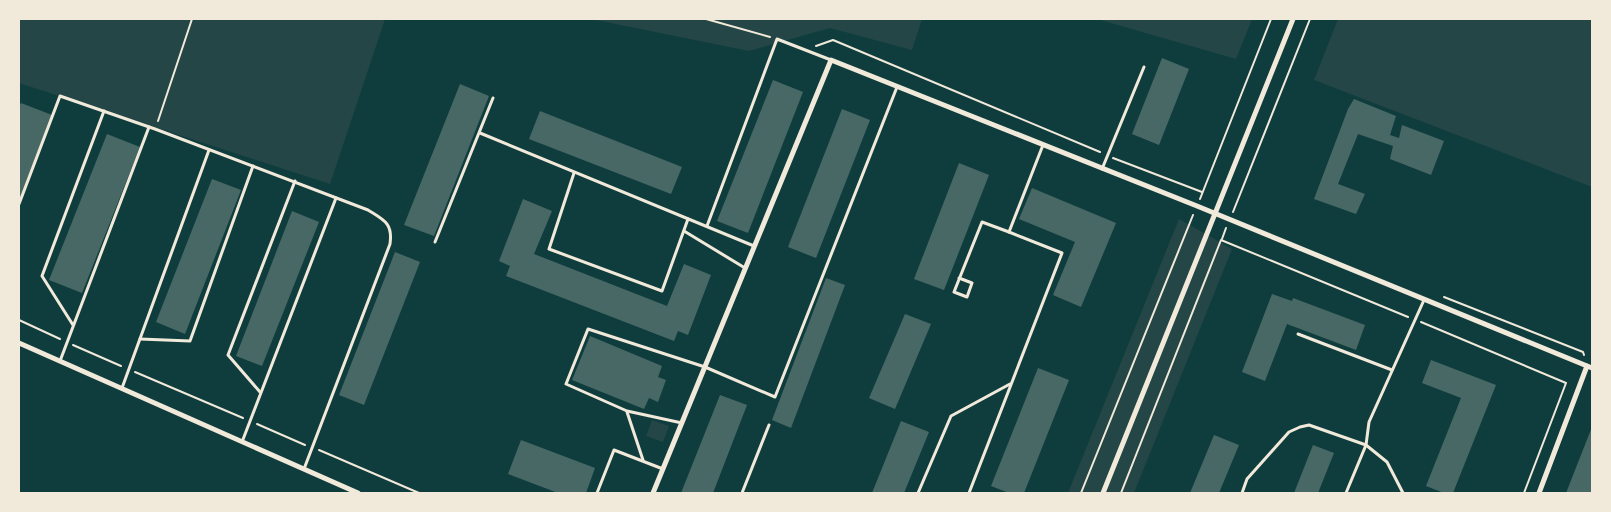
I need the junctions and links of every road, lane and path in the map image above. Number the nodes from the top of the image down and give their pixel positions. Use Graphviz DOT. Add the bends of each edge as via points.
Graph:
graph roads {
  1 [pos="192,19"];
  2 [pos="706,19"];
  3 [pos="1271,19"];
  4 [pos="1293,19"];
  5 [pos="1310,19"];
  6 [pos="777,39"];
  7 [pos="806,51"];
  8 [pos="831,60"];
  9 [pos="1144,67"];
  10 [pos="897,88"];
  11 [pos="492,98"];
  12 [pos="104,111"];
  13 [pos="149,127"];
  14 [pos="155,129"];
  15 [pos="480,133"];
  16 [pos="1043,145"];
  17 [pos="209,150"];
  18 [pos="1106,155"];
  19 [pos="252,166"];
  20 [pos="1101,169"];
  21 [pos="574,174"];
  22 [pos="294,181"];
  23 [pos="1202,192"];
  24 [pos="336,198"];
  25 [pos="19,204"];
  26 [pos="1197,206"];
  27 [pos="1216,215"];
  28 [pos="688,219"];
  29 [pos="1229,221"];
  30 [pos="707,226"];
  31 [pos="684,231"];
  32 [pos="1009,232"];
  33 [pos="1222,240"];
  34 [pos="435,242"];
  35 [pos="755,246"];
  36 [pos="746,268"];
  37 [pos="959,278"];
  38 [pos="1424,300"];
  39 [pos="19,320"];
  40 [pos="74,326"];
  41 [pos="1298,334"];
  42 [pos="140,339"];
  43 [pos="68,342"];
  44 [pos="19,343"];
  45 [pos="60,361"];
  46 [pos="705,367"];
  47 [pos="1589,367"];
  48 [pos="129,369"];
  49 [pos="1392,370"];
  50 [pos="1012,383"];
  51 [pos="122,388"];
  52 [pos="261,392"];
  53 [pos="627,411"];
  54 [pos="250,421"];
  55 [pos="682,423"];
  56 [pos="769,425"];
  57 [pos="242,442"];
  58 [pos="1366,445"];
  59 [pos="312,448"];
  60 [pos="643,461"];
  61 [pos="304,469"];
  62 [pos="664,469"];
  63 [pos="358,493"];
  64 [pos="419,493"];
  65 [pos="597,493"];
  66 [pos="653,493"];
  67 [pos="742,493"];
  68 [pos="918,493"];
  69 [pos="969,493"];
  70 [pos="1081,493"];
  71 [pos="1103,493"];
  72 [pos="1242,493"];
  73 [pos="1346,493"];
  74 [pos="1403,493"];
  75 [pos="1539,493"];
  1 -- 14 [label="path"];
  2 -- 6 [label="path"];
  3 -- 23 [label="path"];
  4 -- 27 [label="street"];
  5 -- 29 [label="path"];
  6 -- 7 [label="lane"];
  6 -- 30 [label="lane"];
  7 -- 8 [label="lane"];
  7 -- 18 [label="path" via="833,40"];
  8 -- 10 [label="street"];
  8 -- 35 [label="street"];
  9 -- 18 [label="lane"];
  10 -- 16 [label="street"];
  10 -- 46 [label="lane" via="775,397"];
  11 -- 15 [label="lane"];
  12 -- 13 [label="lane"];
  12 -- 25 [label="lane" via="60,96"];
  12 -- 40 [label="lane" via="42,276"];
  13 -- 14 [label="lane"];
  13 -- 40 [label="lane"];
  14 -- 17 [label="lane"];
  15 -- 21 [label="lane"];
  15 -- 34 [label="lane"];
  16 -- 20 [label="street"];
  16 -- 32 [label="lane"];
  17 -- 19 [label="lane"];
  17 -- 42 [label="lane"];
  18 -- 20 [label="lane"];
  18 -- 23 [label="path"];
  19 -- 22 [label="lane"];
  19 -- 42 [label="lane" via="190,341"];
  20 -- 26 [label="street"];
  21 -- 28 [label="lane"];
  21 -- 31 [label="lane" via="549,249 662,291"];
  22 -- 24 [label="lane"];
  22 -- 52 [label="lane" via="228,355"];
  23 -- 26 [label="path"];
  24 -- 52 [label="lane"];
  24 -- 59 [label="lane" via="386,221 391,232 390,244"];
  26 -- 27 [label="street"];
  26 -- 70 [label="path"];
  27 -- 29 [label="street"];
  27 -- 71 [label="street"];
  28 -- 30 [label="lane"];
  28 -- 31 [label="lane"];
  29 -- 33 [label="path"];
  29 -- 38 [label="street"];
  30 -- 35 [label="lane"];
  31 -- 36 [label="lane"];
  32 -- 37 [label="lane" via="982,222"];
  32 -- 50 [label="lane" via="1062,253"];
  35 -- 36 [label="street"];
  36 -- 46 [label="street"];
  37 -- 37 [label="lane" via="954,292 967,297 972,283"];
  38 -- 47 [label="street"];
  38 -- 49 [label="lane"];
  39 -- 43 [label="path"];
  40 -- 43 [label="lane"];
  41 -- 49 [label="lane"];
  42 -- 48 [label="lane"];
  43 -- 45 [label="lane"];
  43 -- 48 [label="path"];
  44 -- 45 [label="street"];
  45 -- 51 [label="street"];
  46 -- 53 [label="lane" via="588,329 566,384"];
  46 -- 55 [label="street"];
  47 -- 75 [label="street"];
  48 -- 51 [label="lane"];
  48 -- 54 [label="path"];
  49 -- 58 [label="lane" via="1369,422"];
  50 -- 68 [label="lane" via="951,416"];
  50 -- 69 [label="lane"];
  51 -- 57 [label="street"];
  52 -- 54 [label="lane"];
  53 -- 55 [label="lane"];
  53 -- 60 [label="lane"];
  54 -- 57 [label="lane"];
  54 -- 59 [label="path"];
  55 -- 62 [label="street"];
  56 -- 67 [label="lane"];
  57 -- 61 [label="street"];
  58 -- 72 [label="lane" via="1309,425 1300,427 1289,432 1247,479"];
  58 -- 73 [label="lane"];
  58 -- 74 [label="lane" via="1387,462"];
  59 -- 61 [label="lane"];
  59 -- 64 [label="path"];
  60 -- 62 [label="lane"];
  60 -- 65 [label="lane" via="614,450"];
  61 -- 63 [label="street"];
  62 -- 66 [label="street"];
}
